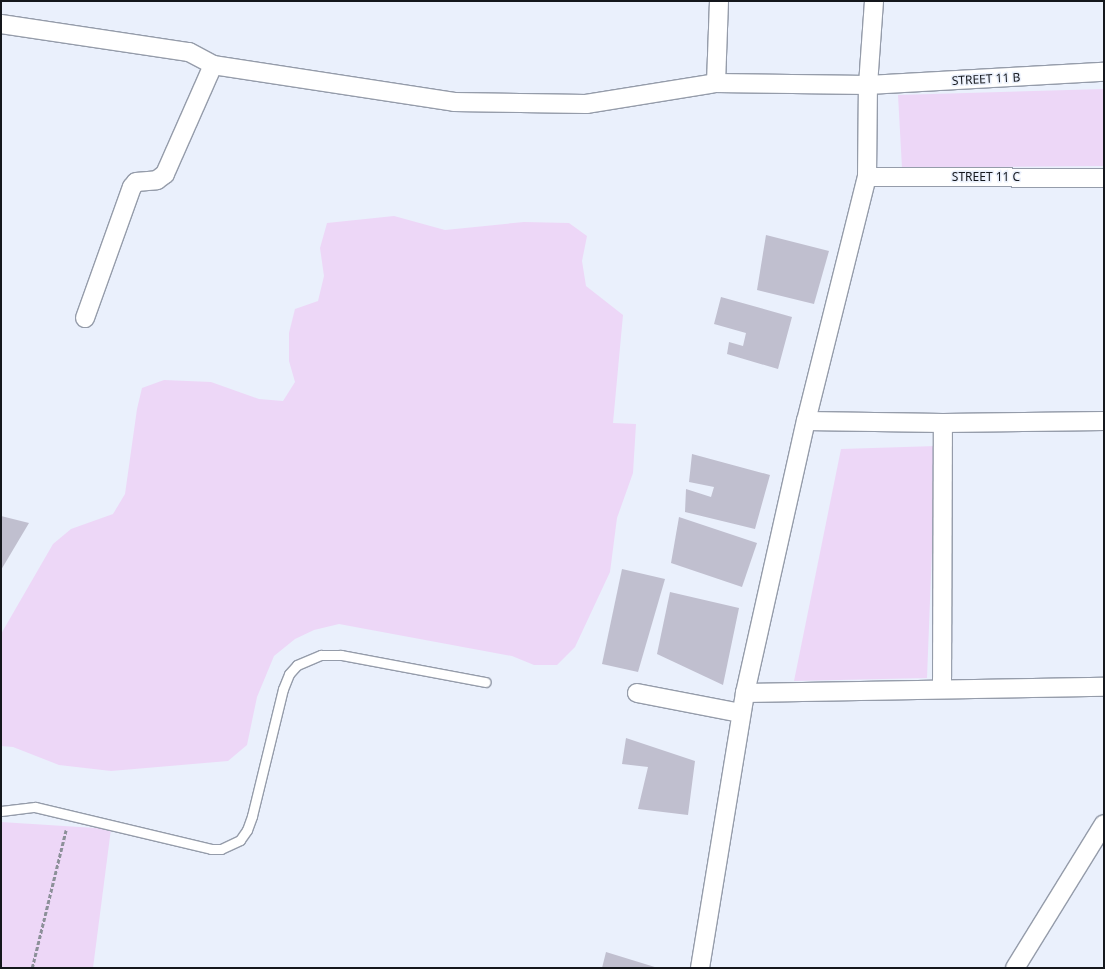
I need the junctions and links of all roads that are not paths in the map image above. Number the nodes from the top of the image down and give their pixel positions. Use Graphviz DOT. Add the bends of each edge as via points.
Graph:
graph roads {
  1 [pos="719,1"];
  2 [pos="874,1"];
  3 [pos="1,24"];
  4 [pos="213,65"];
  5 [pos="1104,72"];
  6 [pos="716,83"];
  7 [pos="868,85"];
  8 [pos="867,177"];
  9 [pos="1104,178"];
  10 [pos="85,318"];
  11 [pos="806,421"];
  12 [pos="1104,421"];
  13 [pos="943,423"];
  14 [pos="485,682"];
  15 [pos="1104,687"];
  16 [pos="942,690"];
  17 [pos="637,693"];
  18 [pos="745,693"];
  19 [pos="741,713"];
  20 [pos="1,811"];
  21 [pos="1104,824"];
  22 [pos="700,968"];
  23 [pos="1015,968"];
  1 -- 6 [label="street"];
  2 -- 7 [label="street"];
  3 -- 4 [label="street, STREET 11 B" via="189,52"];
  4 -- 6 [label="street, STREET 11 B" via="454,102 586,104"];
  4 -- 10 [label="street" via="165,174 157,180 136,182 132,187"];
  5 -- 7 [label="street, STREET 11 B"];
  6 -- 7 [label="street, STREET 11 B"];
  7 -- 8 [label="street"];
  8 -- 9 [label="street, STREET 11 C"];
  8 -- 11 [label="street"];
  11 -- 13 [label="street"];
  11 -- 18 [label="street"];
  12 -- 13 [label="street"];
  13 -- 16 [label="street"];
  14 -- 20 [label="lane" via="341,655 321,655 297,665 289,674 283,689 247,830 230,846 211,849 35,807"];
  15 -- 16 [label="street"];
  16 -- 18 [label="street"];
  17 -- 19 [label="street"];
  18 -- 19 [label="street"];
  19 -- 22 [label="street"];
  21 -- 23 [label="street"];
}
